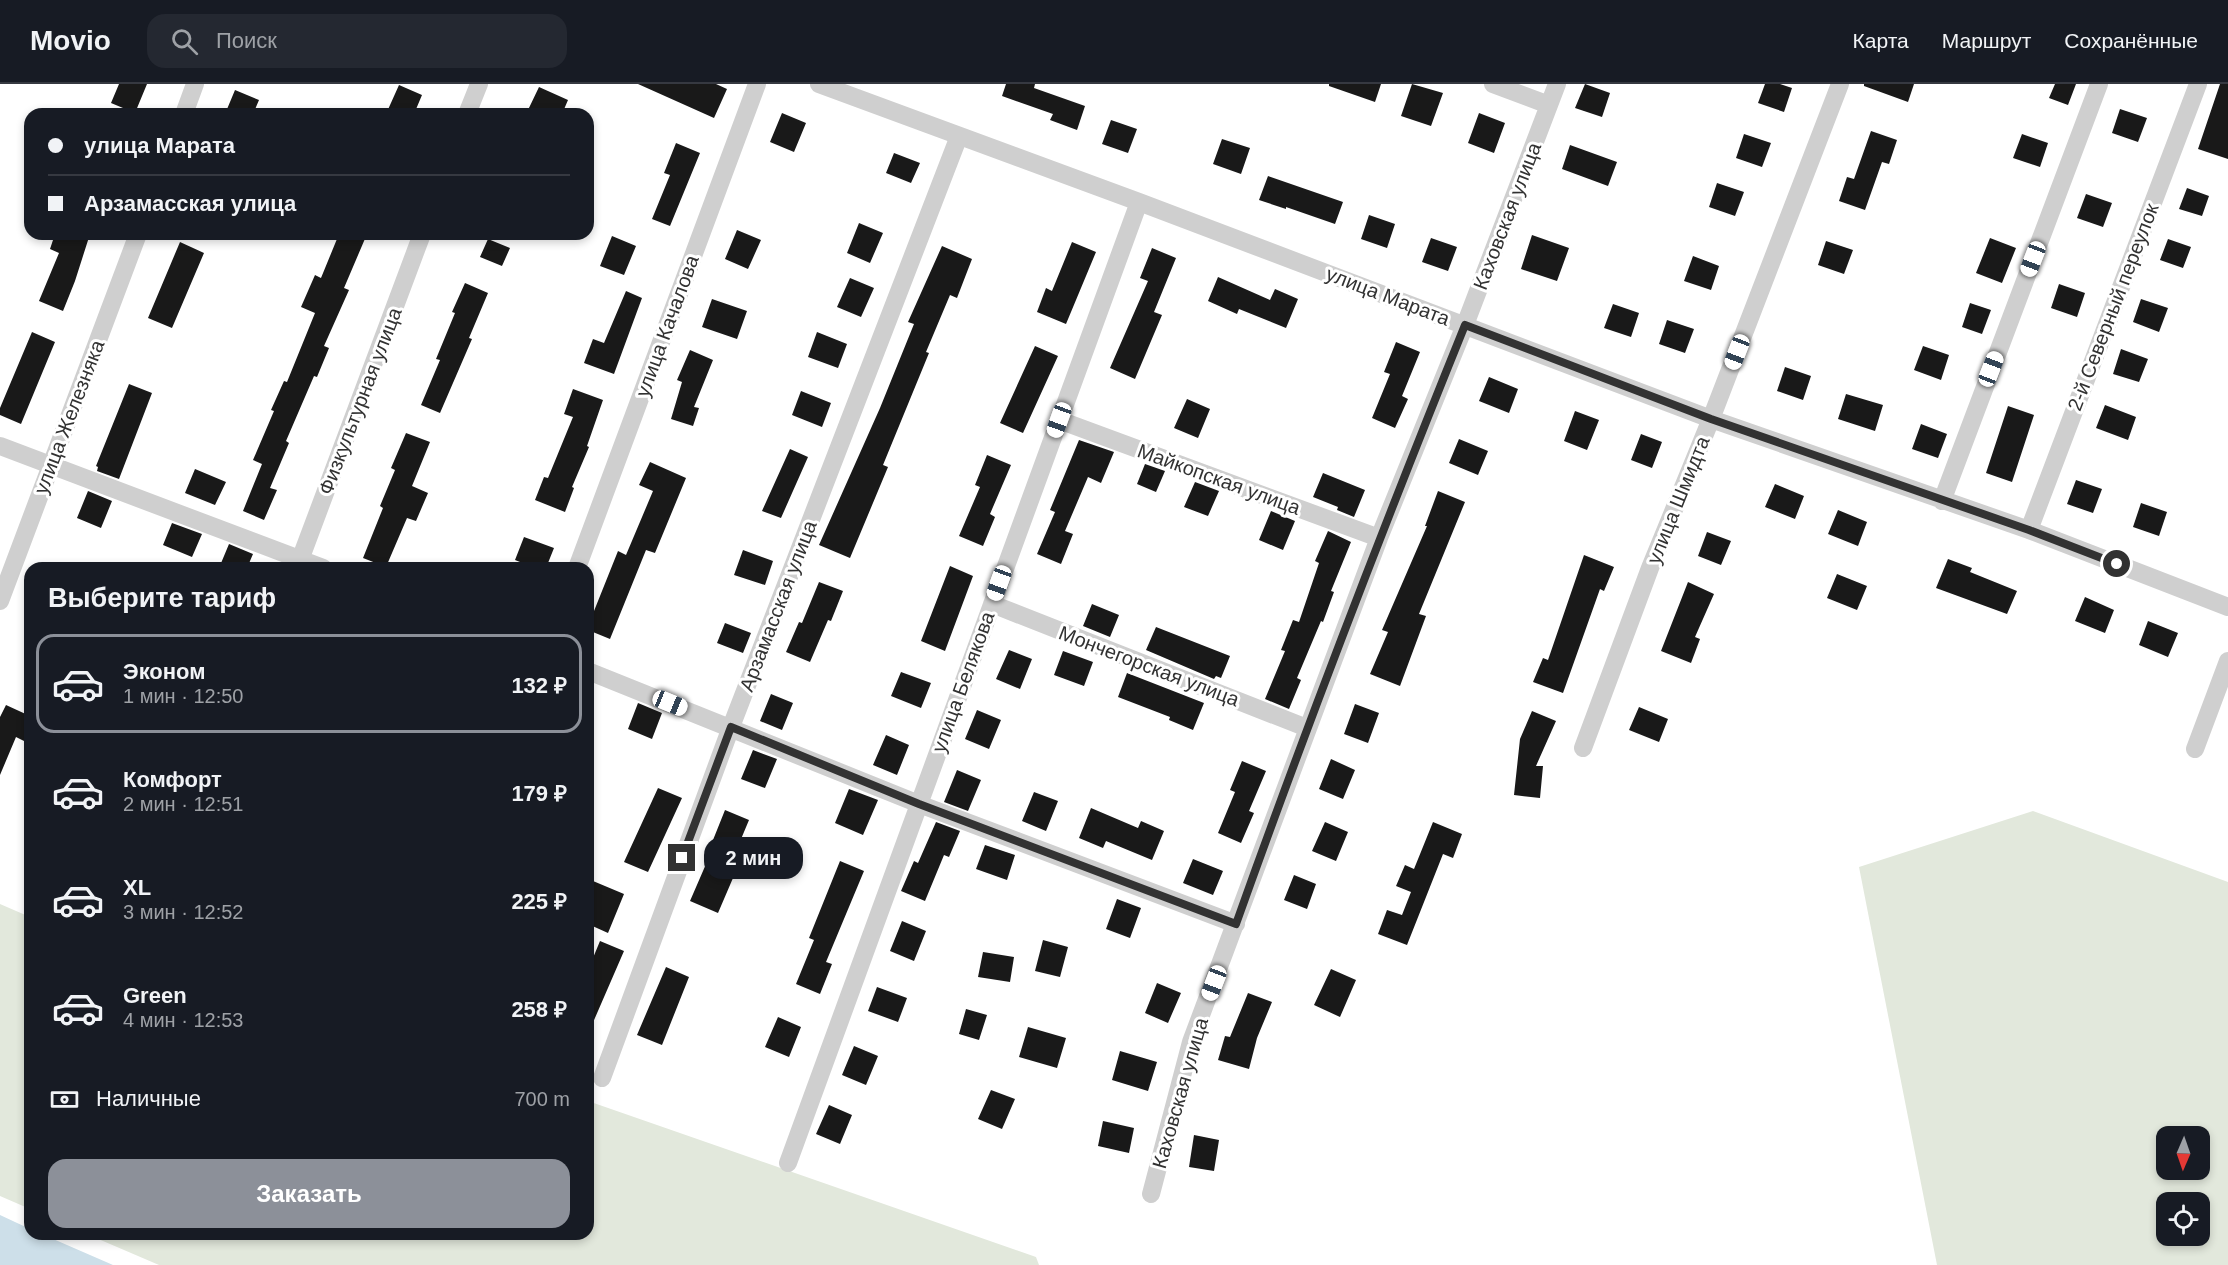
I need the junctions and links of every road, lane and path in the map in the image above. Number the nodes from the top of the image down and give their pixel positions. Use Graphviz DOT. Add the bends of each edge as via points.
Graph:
graph roads {
  1 [pos="195,84"];
  2 [pos="479,84"];
  3 [pos="757,84"];
  4 [pos="819,84"];
  5 [pos="1493,84"];
  6 [pos="1557,84"];
  7 [pos="1840,84"];
  8 [pos="2099,84"];
  9 [pos="2198,84"];
  10 [pos="1549,105"];
  11 [pos="186,108"];
  12 [pos="469,108"];
  13 [pos="959,136"];
  14 [pos="1139,202"];
  15 [pos="136,240"];
  16 [pos="420,240"];
  17 [pos="1465,325"];
  18 [pos="1711,419"];
  19 [pos="1059,420"];
  20 [pos="0,446"];
  21 [pos="52,464"];
  22 [pos="1942,501"];
  23 [pos="2029,530"];
  24 [pos="1379,538"];
  25 [pos="294,562"];
  26 [pos="300,562"];
  27 [pos="579,562"];
  28 [pos="0,601"];
  29 [pos="992,604"];
  30 [pos="2228,607"];
  31 [pos="2228,661"];
  32 [pos="594,673"];
  33 [pos="731,727"];
  34 [pos="1307,728"];
  35 [pos="1583,748"];
  36 [pos="2195,749"];
  37 [pos="919,804"];
  38 [pos="1236,924"];
  39 [pos="602,1078"];
  40 [pos="788,1163"];
  41 [pos="1151,1194"];
  1 -- 11 [label="street"];
  2 -- 12 [label="street"];
  3 -- 27 [label="street, улица Качалова"];
  4 -- 13 [label="street, улица Марата"];
  5 -- 10 [label="street"];
  6 -- 10 [label="street, Каховская улица"];
  7 -- 18 [label="street, улица Шмидта"];
  8 -- 22 [label="street"];
  9 -- 23 [label="street, 2-й Северный переулок"];
  10 -- 17 [label="street, Каховская улица"];
  13 -- 14 [label="street, улица Марата"];
  13 -- 33 [label="street, Арзамасская улица"];
  14 -- 17 [label="street, улица Марата"];
  14 -- 19 [label="street, улица Белякова"];
  15 -- 21 [label="street, улица Железняка"];
  16 -- 26 [label="street, Физкультурная улица"];
  17 -- 18 [label="street, улица Марата"];
  17 -- 24 [label="street, Каховская улица"];
  18 -- 22 [label="street, улица Марата"];
  18 -- 35 [label="street, улица Шмидта"];
  19 -- 24 [label="street, Майкопская улица"];
  19 -- 29 [label="street, улица Белякова"];
  20 -- 21 [label="street"];
  21 -- 25 [label="street"];
  21 -- 28 [label="street, улица Железняка"];
  22 -- 23 [label="street, улица Марата"];
  23 -- 30 [label="street, улица Марата"];
  24 -- 34 [label="street, Каховская улица"];
  29 -- 34 [label="street, Мончегорская улица"];
  29 -- 37 [label="street, улица Белякова"];
  31 -- 36 [label="street"];
  32 -- 33 [label="street"];
  33 -- 37 [label="street"];
  33 -- 39 [label="street, Арзамасская улица"];
  34 -- 38 [label="street, Каховская улица"];
  37 -- 38 [label="street"];
  37 -- 40 [label="street, улица Белякова"];
  38 -- 41 [label="street, Каховская улица" via="1191,1042"];
}
